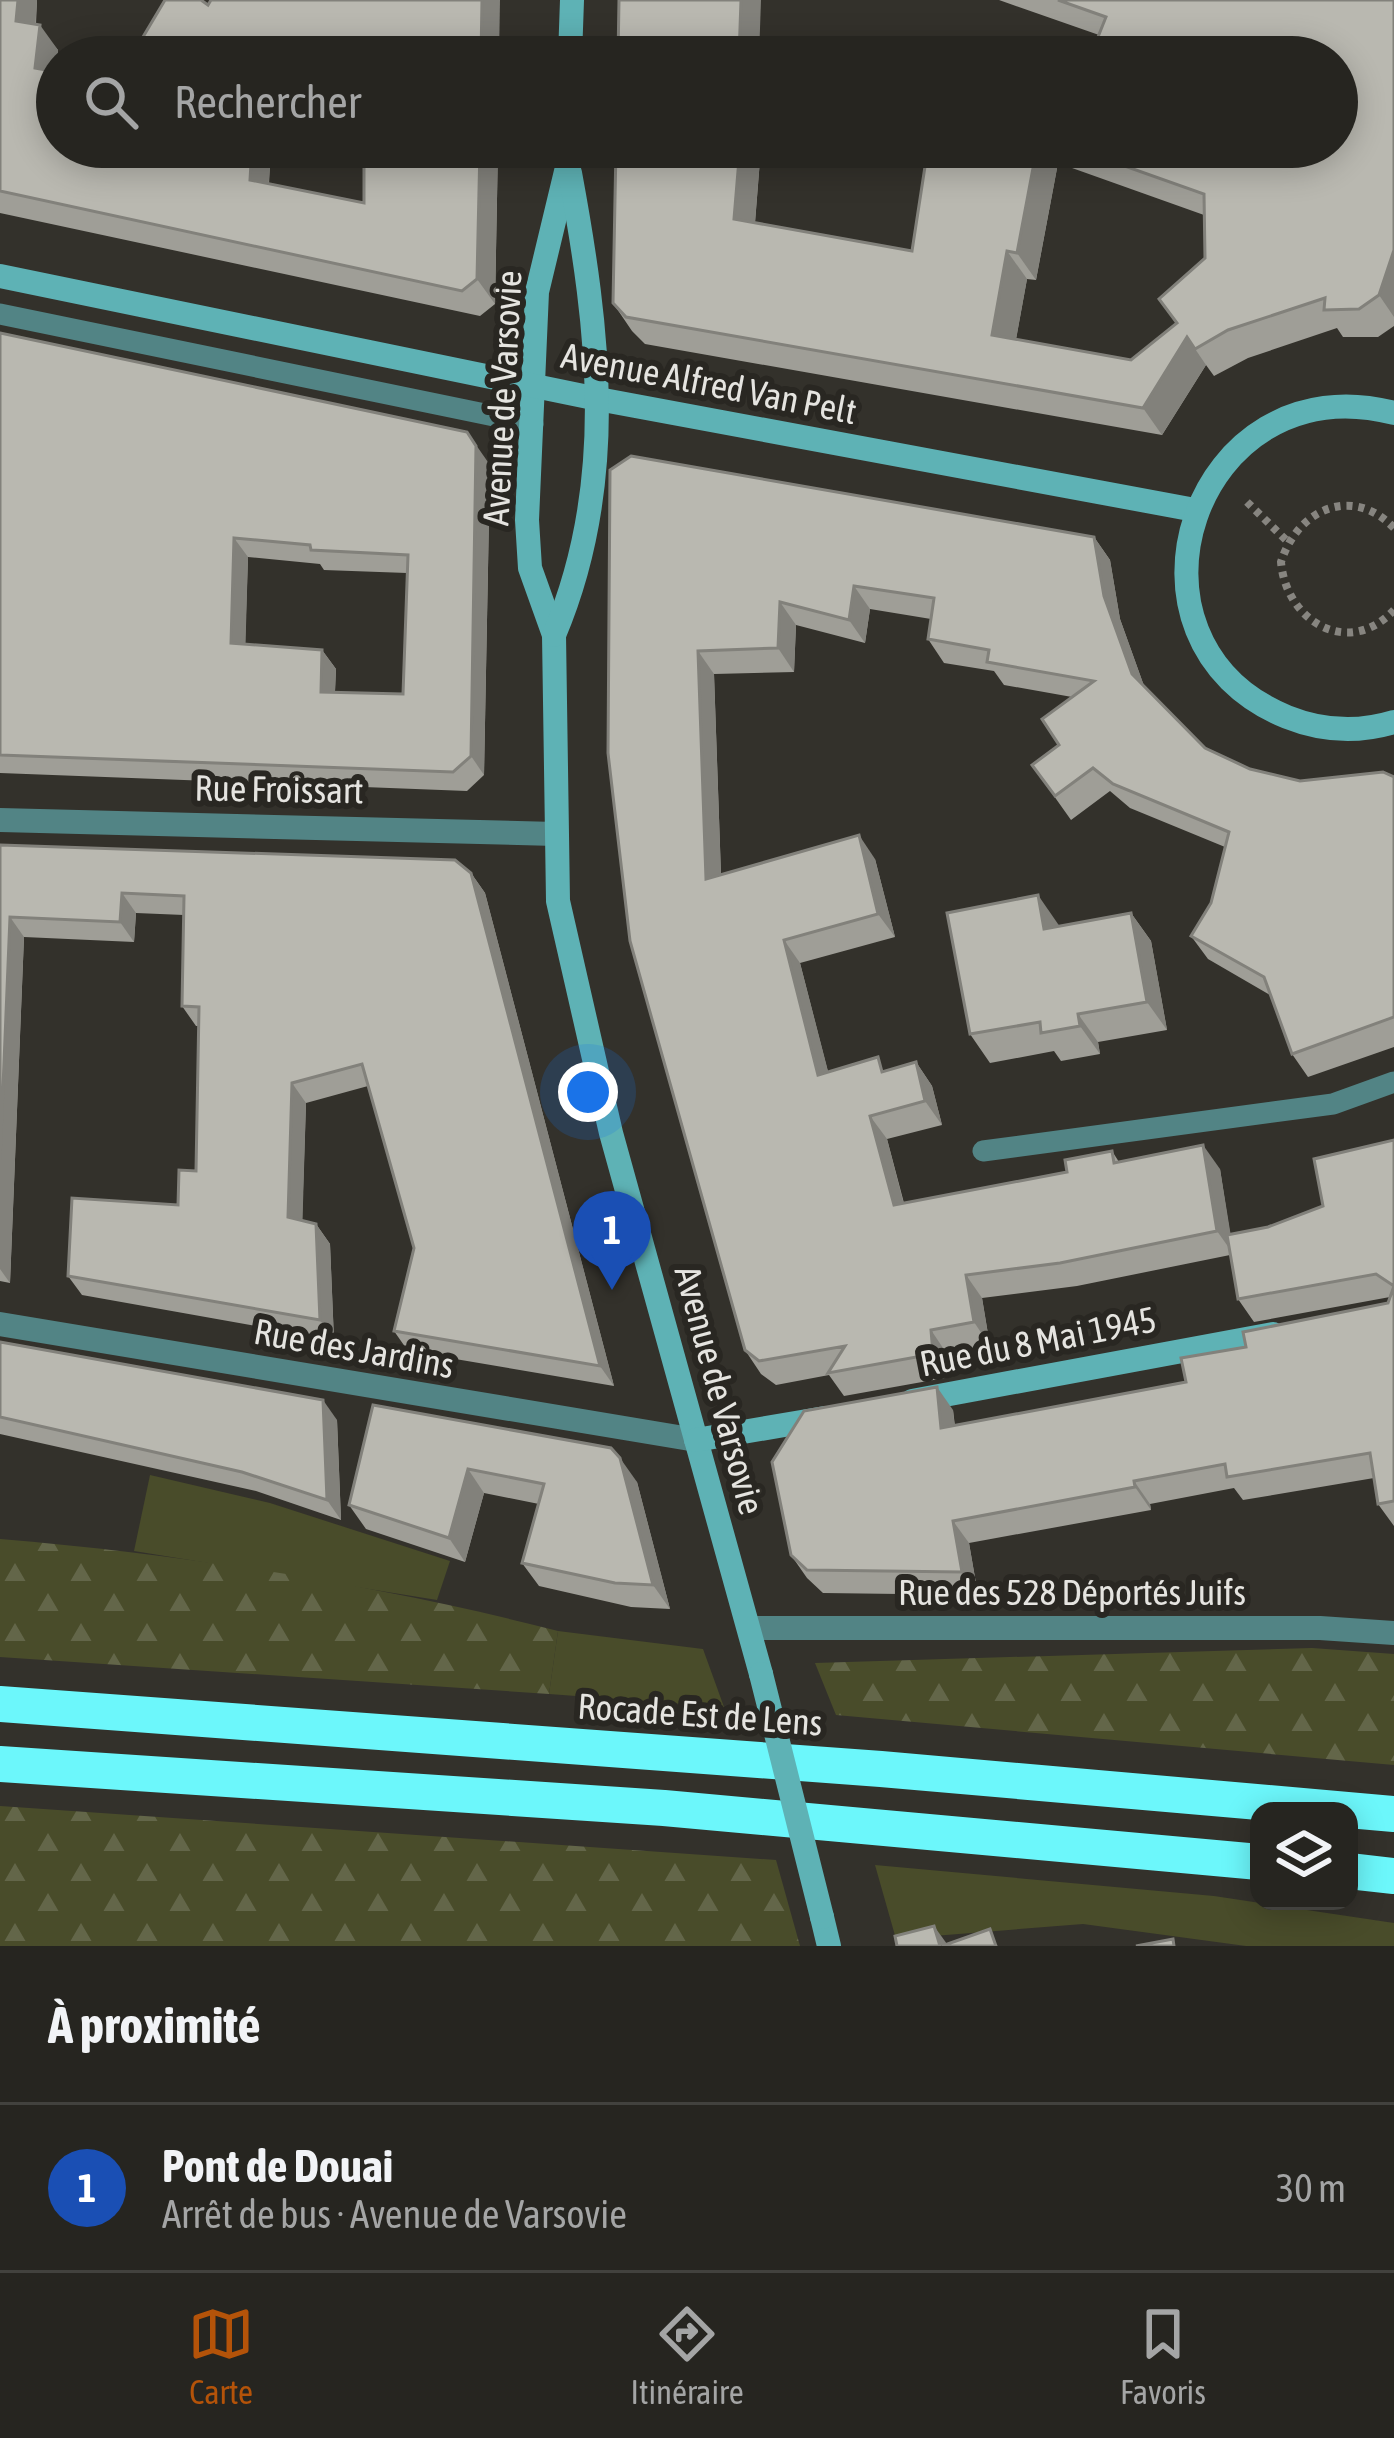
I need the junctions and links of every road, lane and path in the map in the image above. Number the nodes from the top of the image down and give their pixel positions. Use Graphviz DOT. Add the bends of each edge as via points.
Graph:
graph roads {
  1 [pos="572,0"];
  2 [pos="571,36"];
  3 [pos="565,168"];
  4 [pos="570,168"];
  5 [pos="0,277"];
  6 [pos="0,314"];
  7 [pos="534,386"];
  8 [pos="598,399"];
  9 [pos="1394,413"];
  10 [pos="533,424"];
  11 [pos="1215,472"];
  12 [pos="1195,510"];
  13 [pos="1394,528"];
  14 [pos="1288,541"];
  15 [pos="1394,610"];
  16 [pos="554,635"];
  17 [pos="1394,722"];
  18 [pos="0,820"];
  19 [pos="556,834"];
  20 [pos="1394,1082"];
  21 [pos="982,1151"];
  22 [pos="0,1324"];
  23 [pos="1303,1329"];
  24 [pos="887,1406"];
  25 [pos="841,1415"];
  26 [pos="696,1440"];
  27 [pos="749,1628"];
  28 [pos="1394,1633"];
  29 [pos="0,1704"];
  30 [pos="0,1764"];
  31 [pos="1394,1814"];
  32 [pos="1250,1861"];
  33 [pos="1358,1872"];
  34 [pos="1394,1876"];
  35 [pos="829,1946"];
  1 -- 2 [label="main road"];
  3 -- 7 [label="main road, Avenue de Varsovie" via="537,292"];
  4 -- 8 [label="main road, Avenue de Varsovie" via="595,308"];
  5 -- 7 [label="main road, Avenue Alfred Van Pelt"];
  6 -- 10 [label="lane"];
  7 -- 8 [label="main road, Avenue Alfred Van Pelt"];
  7 -- 10 [label="main road, Avenue de Varsovie"];
  8 -- 12 [label="main road, Avenue Alfred Van Pelt"];
  8 -- 16 [label="main road, Avenue de Varsovie" via="588,536"];
  9 -- 11 [label="main road" via="1325,406 1283,418"];
  10 -- 16 [label="main road, Avenue de Varsovie" via="530,568"];
  11 -- 12 [label="main road"];
  11 -- 14 [label="path"];
  12 -- 17 [label="main road" via="1184,565 1193,620 1220,669 1262,707 1314,728 1370,730"];
  13 -- 14 [label="path" via="1363,507 1341,505 1300,523"];
  14 -- 15 [label="path" via="1283,585 1308,621 1351,633"];
  16 -- 19 [label="main road, Avenue de Varsovie"];
  18 -- 19 [label="street, Rue Froissart"];
  19 -- 26 [label="main road, Avenue de Varsovie" via="566,947"];
  20 -- 21 [label="lane" via="1333,1104"];
  22 -- 26 [label="street, Rue des Jardins"];
  23 -- 24 [label="main road, Rue du 8 Mai 1945"];
  25 -- 26 [label="main road"];
  26 -- 27 [label="main road, Avenue de Varsovie"];
  27 -- 28 [label="street, Rue des 528 Déportés Juifs"];
  27 -- 35 [label="main road, Avenue de Varsovie, bridge"];
  29 -- 31 [label="highway, Rocade Est de Lens"];
  30 -- 32 [label="highway" via="664,1808"];
  33 -- 34 [label="highway"];
}
